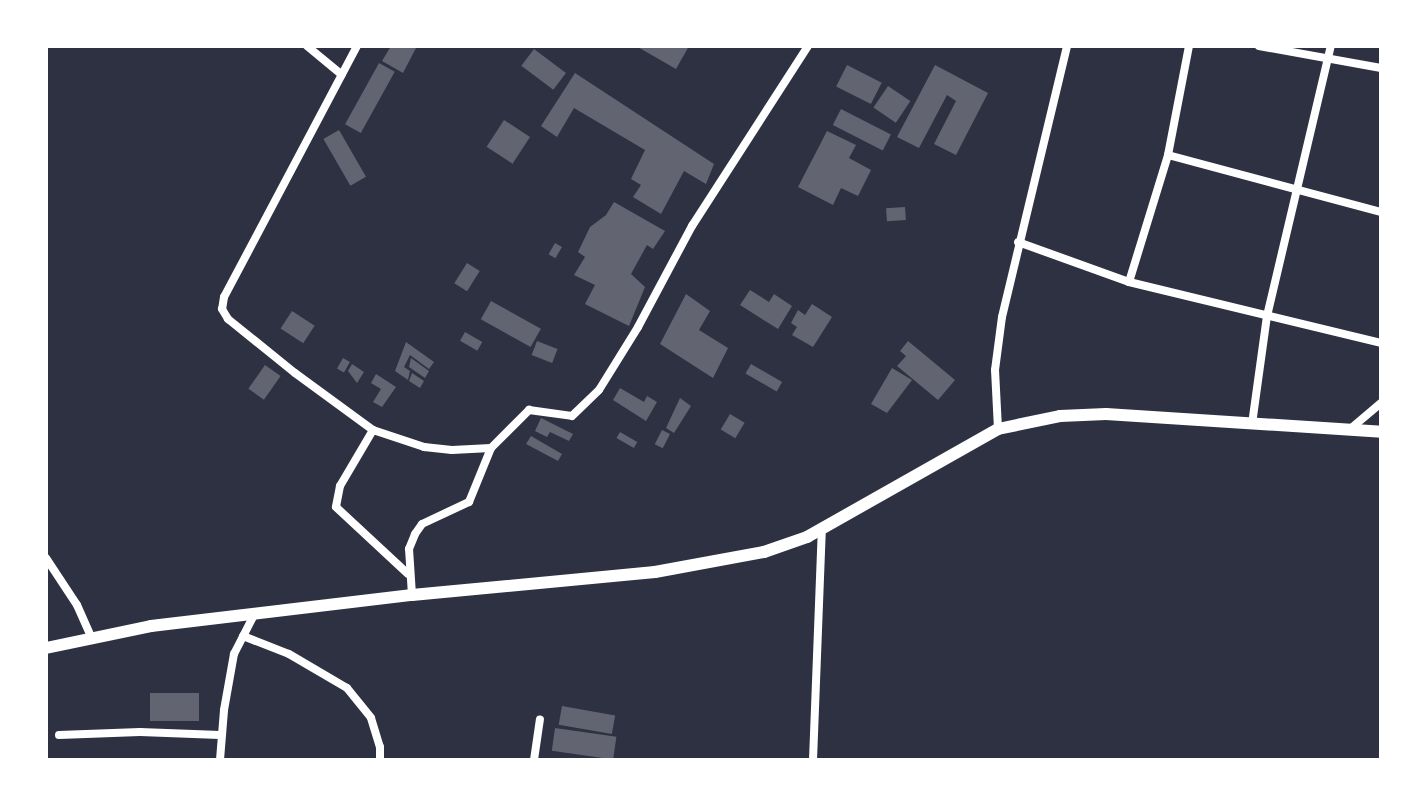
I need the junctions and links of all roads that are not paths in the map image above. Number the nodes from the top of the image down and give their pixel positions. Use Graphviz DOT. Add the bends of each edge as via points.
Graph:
graph roads {
  1 [pos="307,46"];
  2 [pos="357,46"];
  3 [pos="808,46"];
  4 [pos="1067,46"];
  5 [pos="1189,46"];
  6 [pos="1259,46"];
  7 [pos="1331,46"];
  8 [pos="1328,60"];
  9 [pos="1381,68"];
  10 [pos="342,75"];
  11 [pos="1168,155"];
  12 [pos="1299,188"];
  13 [pos="1381,212"];
  14 [pos="1018,242"];
  15 [pos="1129,282"];
  16 [pos="1267,316"];
  17 [pos="1381,343"];
  18 [pos="1381,403"];
  19 [pos="1252,424"];
  20 [pos="998,429"];
  21 [pos="373,430"];
  22 [pos="1349,430"];
  23 [pos="1381,432"];
  24 [pos="491,448"];
  25 [pos="822,529"];
  26 [pos="46,558"];
  27 [pos="408,574"];
  28 [pos="412,595"];
  29 [pos="254,615"];
  30 [pos="91,636"];
  31 [pos="243,636"];
  32 [pos="46,648"];
  33 [pos="540,719"];
  34 [pos="59,735"];
  35 [pos="220,735"];
  36 [pos="220,760"];
  37 [pos="380,760"];
  38 [pos="534,760"];
  39 [pos="813,760"];
  1 -- 10 [label="street"];
  2 -- 10 [label="street"];
  3 -- 24 [label="street" via="692,226 599,390 572,416 529,410"];
  4 -- 14 [label="street"];
  5 -- 11 [label="street"];
  6 -- 8 [label="street"];
  7 -- 8 [label="street"];
  8 -- 9 [label="street"];
  8 -- 12 [label="street"];
  10 -- 21 [label="street" via="222,309 295,373"];
  11 -- 12 [label="street"];
  11 -- 15 [label="street"];
  12 -- 13 [label="street"];
  12 -- 16 [label="street"];
  14 -- 15 [label="street"];
  14 -- 20 [label="street" via="995,370"];
  15 -- 16 [label="street"];
  16 -- 17 [label="street"];
  16 -- 19 [label="street"];
  18 -- 22 [label="street"];
  19 -- 20 [label="highway" via="1106,414 1060,416"];
  19 -- 22 [label="highway"];
  20 -- 25 [label="highway"];
  21 -- 24 [label="street" via="424,447"];
  21 -- 27 [label="street" via="340,486 336,507"];
  22 -- 23 [label="highway"];
  24 -- 27 [label="street" via="469,502 422,524 415,534"];
  25 -- 28 [label="highway" via="764,552 655,572"];
  25 -- 39 [label="street"];
  26 -- 30 [label="street"];
  27 -- 28 [label="street"];
  28 -- 29 [label="highway"];
  29 -- 30 [label="highway"];
  29 -- 31 [label="street"];
  30 -- 32 [label="highway"];
  31 -- 35 [label="street" via="234,654"];
  31 -- 37 [label="street" via="289,654 347,688 371,718"];
  33 -- 38 [label="street"];
  34 -- 35 [label="street"];
  35 -- 36 [label="street"];
}
